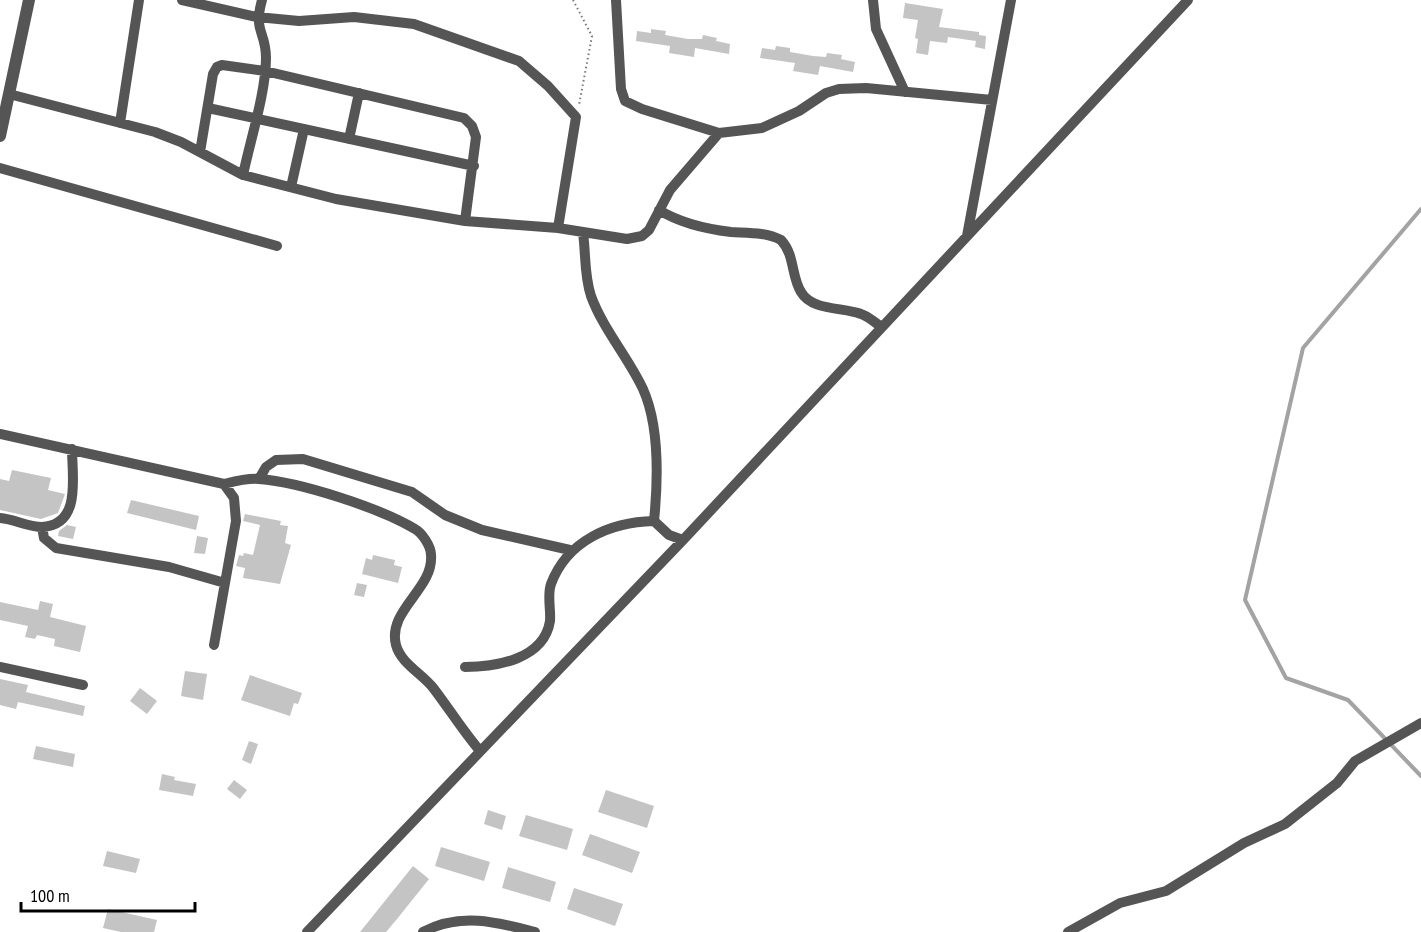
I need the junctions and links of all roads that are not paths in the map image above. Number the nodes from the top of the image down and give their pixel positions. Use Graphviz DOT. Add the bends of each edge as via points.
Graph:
graph roads {
  1 [pos="29,0"];
  2 [pos="139,0"];
  3 [pos="182,0"];
  4 [pos="262,0"];
  5 [pos="616,0"];
  6 [pos="873,0"];
  7 [pos="1011,0"];
  8 [pos="1188,0"];
  9 [pos="257,17"];
  10 [pos="265,71"];
  11 [pos="359,93"];
  12 [pos="905,93"];
  13 [pos="9,94"];
  14 [pos="992,100"];
  15 [pos="208,108"];
  16 [pos="255,118"];
  17 [pos="120,123"];
  18 [pos="304,129"];
  19 [pos="719,133"];
  20 [pos="0,136"];
  21 [pos="349,139"];
  22 [pos="200,152"];
  23 [pos="474,166"];
  24 [pos="0,168"];
  25 [pos="243,176"];
  26 [pos="291,188"];
  27 [pos="659,210"];
  28 [pos="465,221"];
  29 [pos="558,228"];
  30 [pos="584,232"];
  31 [pos="967,236"];
  32 [pos="277,246"];
  33 [pos="880,326"];
  34 [pos="0,434"];
  35 [pos="72,449"];
  36 [pos="259,479"];
  37 [pos="224,484"];
  38 [pos="0,518"];
  39 [pos="654,521"];
  40 [pos="42,527"];
  41 [pos="683,540"];
  42 [pos="570,550"];
  43 [pos="225,583"];
  44 [pos="214,645"];
  45 [pos="0,667"];
  46 [pos="465,667"];
  47 [pos="83,685"];
  48 [pos="1421,723"];
  49 [pos="480,751"];
  50 [pos="307,932"];
  51 [pos="423,932"];
  52 [pos="535,932"];
  53 [pos="1068,932"];
  1 -- 13 [label="street"];
  2 -- 17 [label="street"];
  3 -- 9 [label="street"];
  4 -- 9 [label="street"];
  5 -- 19 [label="street" via="625,101"];
  6 -- 12 [label="street" via="876,30"];
  7 -- 14 [label="street"];
  8 -- 31 [label="street"];
  9 -- 10 [label="street" via="265,43"];
  9 -- 29 [label="street" via="299,21 354,17 414,24 519,61 576,117"];
  10 -- 11 [label="street"];
  10 -- 15 [label="street" via="217,67"];
  10 -- 16 [label="street"];
  11 -- 21 [label="street"];
  11 -- 23 [label="street" via="469,121 476,137"];
  12 -- 14 [label="street"];
  12 -- 19 [label="street" via="839,89 762,128"];
  13 -- 17 [label="street"];
  13 -- 20 [label="street"];
  14 -- 31 [label="street"];
  15 -- 16 [label="street"];
  15 -- 22 [label="street"];
  16 -- 18 [label="street"];
  16 -- 25 [label="street"];
  17 -- 22 [label="street" via="155,132"];
  18 -- 21 [label="street"];
  18 -- 26 [label="street"];
  19 -- 27 [label="street" via="670,190"];
  21 -- 23 [label="street"];
  22 -- 25 [label="street"];
  23 -- 28 [label="street"];
  24 -- 32 [label="street"];
  25 -- 26 [label="street"];
  26 -- 28 [label="street"];
  27 -- 30 [label="street" via="642,236 627,239"];
  27 -- 33 [label="street" via="689,223 782,240 793,262 800,292 806,298 863,314"];
  28 -- 29 [label="street"];
  29 -- 30 [label="street"];
  30 -- 39 [label="street" via="585,274 592,299 643,389 650,409 658,478"];
  31 -- 33 [label="street"];
  33 -- 41 [label="street"];
  34 -- 35 [label="street"];
  35 -- 37 [label="street"];
  35 -- 40 [label="street" via="72,504 64,517"];
  36 -- 37 [label="street"];
  36 -- 42 [label="street" via="276,460 303,459 412,492 445,515 482,530"];
  36 -- 49 [label="street" via="325,494 417,530 431,553 431,570 398,622 396,644 402,657 436,691"];
  37 -- 43 [label="street" via="234,498 236,514"];
  38 -- 40 [label="street"];
  39 -- 41 [label="street" via="669,535"];
  39 -- 42 [label="street" via="613,528"];
  40 -- 43 [label="street" via="44,538 56,548 137,560"];
  41 -- 49 [label="street"];
  42 -- 46 [label="street" via="551,584 549,623 543,641 523,656"];
  43 -- 44 [label="street"];
  45 -- 47 [label="street"];
  48 -- 53 [label="street" via="1355,761 1337,783 1284,824 1244,843 1166,891 1120,903"];
  49 -- 50 [label="street"];
  51 -- 52 [label="street" via="436,925 475,920"];
}
